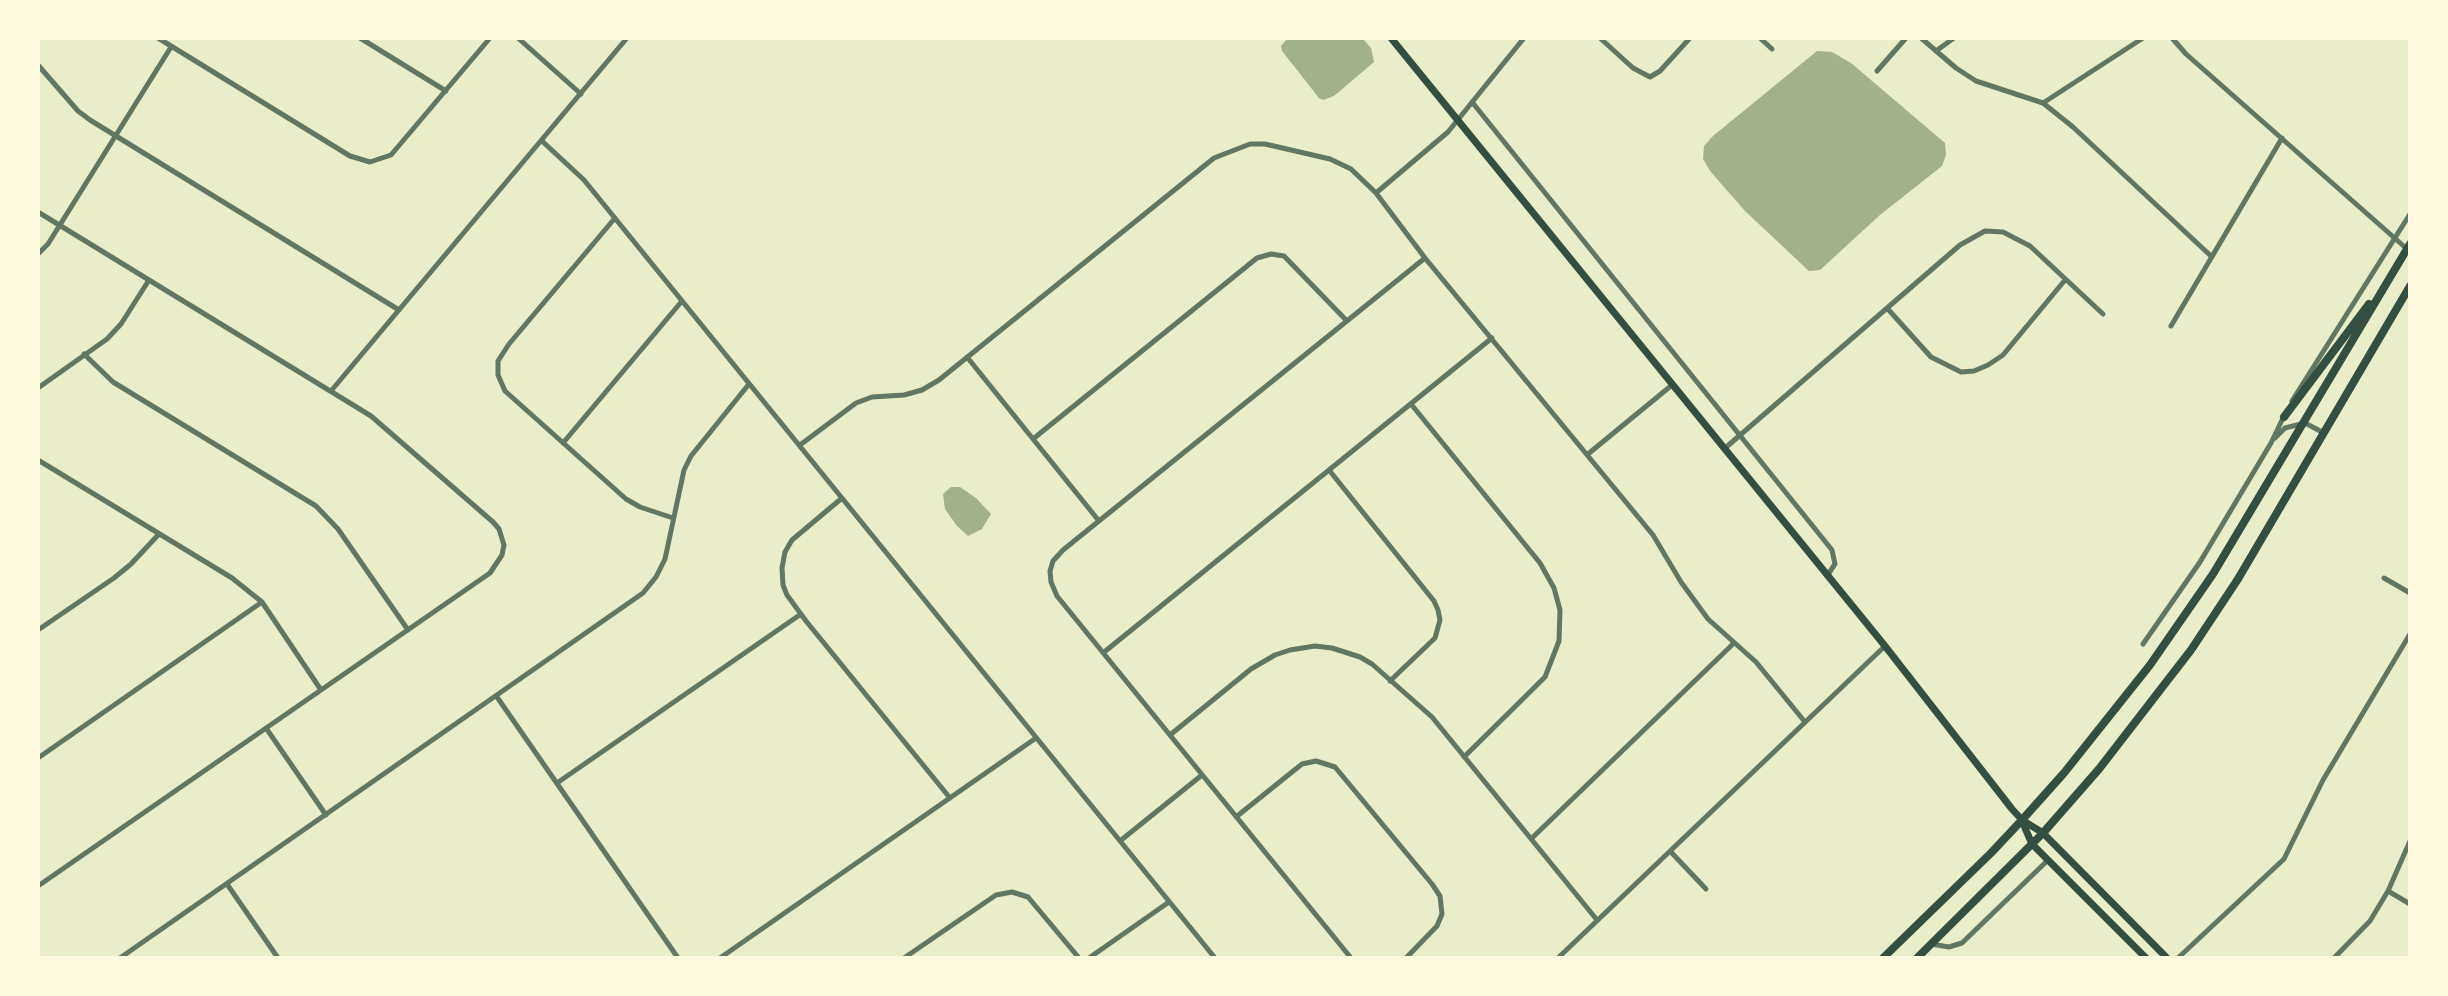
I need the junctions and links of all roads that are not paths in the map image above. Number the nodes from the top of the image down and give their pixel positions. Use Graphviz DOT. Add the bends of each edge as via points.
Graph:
graph roads {
  1 [pos="158,38"];
  2 [pos="360,38"];
  3 [pos="490,38"];
  4 [pos="518,38"];
  5 [pos="627,38"];
  6 [pos="1391,38"];
  7 [pos="1524,38"];
  8 [pos="1600,38"];
  9 [pos="1690,38"];
  10 [pos="1760,38"];
  11 [pos="1906,38"];
  12 [pos="1921,38"];
  13 [pos="1954,38"];
  14 [pos="2143,38"];
  15 [pos="2172,38"];
  16 [pos="171,47"];
  17 [pos="1772,50"];
  18 [pos="1936,51"];
  19 [pos="38,65"];
  20 [pos="1877,71"];
  21 [pos="446,91"];
  22 [pos="581,94"];
  23 [pos="1472,102"];
  24 [pos="2043,103"];
  25 [pos="1457,120"];
  26 [pos="114,135"];
  27 [pos="2282,138"];
  28 [pos="542,141"];
  29 [pos="1376,193"];
  30 [pos="38,212"];
  31 [pos="2410,214"];
  32 [pos="615,218"];
  33 [pos="60,225"];
  34 [pos="2394,238"];
  35 [pos="2409,248"];
  36 [pos="38,254"];
  37 [pos="2212,257"];
  38 [pos="1425,258"];
  39 [pos="2392,274"];
  40 [pos="149,280"];
  41 [pos="2065,280"];
  42 [pos="2410,286"];
  43 [pos="682,301"];
  44 [pos="1887,308"];
  45 [pos="399,310"];
  46 [pos="2103,314"];
  47 [pos="1346,320"];
  48 [pos="2171,326"];
  49 [pos="1492,338"];
  50 [pos="84,354"];
  51 [pos="967,357"];
  52 [pos="749,384"];
  53 [pos="1672,385"];
  54 [pos="38,388"];
  55 [pos="331,391"];
  56 [pos="1411,404"];
  57 [pos="2284,417"];
  58 [pos="2305,423"];
  59 [pos="2325,433"];
  60 [pos="1740,435"];
  61 [pos="1033,439"];
  62 [pos="563,443"];
  63 [pos="2271,443"];
  64 [pos="800,445"];
  65 [pos="1724,449"];
  66 [pos="1588,454"];
  67 [pos="38,460"];
  68 [pos="1329,470"];
  69 [pos="842,498"];
  70 [pos="673,518"];
  71 [pos="1099,521"];
  72 [pos="159,534"];
  73 [pos="1827,576"];
  74 [pos="2384,578"];
  75 [pos="2410,593"];
  76 [pos="262,602"];
  77 [pos="801,614"];
  78 [pos="38,630"];
  79 [pos="408,630"];
  80 [pos="2410,635"];
  81 [pos="1734,643"];
  82 [pos="2143,644"];
  83 [pos="1885,646"];
  84 [pos="1103,653"];
  85 [pos="1391,681"];
  86 [pos="321,690"];
  87 [pos="497,696"];
  88 [pos="1805,722"];
  89 [pos="266,728"];
  90 [pos="1170,735"];
  91 [pos="1037,738"];
  92 [pos="1464,757"];
  93 [pos="38,758"];
  94 [pos="1202,775"];
  95 [pos="557,783"];
  96 [pos="950,798"];
  97 [pos="326,815"];
  98 [pos="1236,817"];
  99 [pos="2022,820"];
  100 [pos="2043,833"];
  101 [pos="1531,839"];
  102 [pos="1120,841"];
  103 [pos="2410,841"];
  104 [pos="2032,844"];
  105 [pos="1670,851"];
  106 [pos="2047,861"];
  107 [pos="227,884"];
  108 [pos="38,886"];
  109 [pos="1706,889"];
  110 [pos="2388,891"];
  111 [pos="1170,902"];
  112 [pos="2410,905"];
  113 [pos="1597,920"];
  114 [pos="1931,944"];
  115 [pos="120,957"];
  116 [pos="278,957"];
  117 [pos="678,957"];
  118 [pos="720,957"];
  119 [pos="904,957"];
  120 [pos="1079,957"];
  121 [pos="1089,957"];
  122 [pos="1215,957"];
  123 [pos="1350,957"];
  124 [pos="1406,957"];
  125 [pos="1558,957"];
  126 [pos="1883,957"];
  127 [pos="1917,957"];
  128 [pos="2146,957"];
  129 [pos="2167,957"];
  130 [pos="2178,957"];
  131 [pos="2334,957"];
  1 -- 16 [label="street"];
  2 -- 21 [label="street"];
  3 -- 21 [label="street"];
  4 -- 22 [label="street"];
  5 -- 22 [label="street"];
  6 -- 25 [label="main road"];
  7 -- 23 [label="street"];
  8 -- 9 [label="street" via="1633,68 1650,76"];
  10 -- 17 [label="street"];
  11 -- 20 [label="street"];
  12 -- 18 [label="street"];
  13 -- 18 [label="street"];
  14 -- 24 [label="street"];
  15 -- 27 [label="street"];
  16 -- 21 [label="street" via="364,162 391,155"];
  16 -- 26 [label="street"];
  18 -- 24 [label="street" via="1976,81"];
  19 -- 26 [label="street" via="78,111"];
  22 -- 28 [label="street"];
  23 -- 25 [label="street"];
  23 -- 60 [label="street"];
  24 -- 37 [label="street"];
  25 -- 29 [label="street"];
  25 -- 53 [label="main road"];
  26 -- 33 [label="street"];
  26 -- 45 [label="street"];
  27 -- 34 [label="street"];
  27 -- 37 [label="street"];
  28 -- 32 [label="street" via="584,180"];
  28 -- 45 [label="street"];
  29 -- 38 [label="street"];
  29 -- 51 [label="street" via="1351,169 1330,159 1265,144 1235,149 1196,171"];
  30 -- 33 [label="street"];
  31 -- 34 [label="street"];
  32 -- 43 [label="street"];
  32 -- 62 [label="street" via="498,361 505,391"];
  33 -- 36 [label="street"];
  33 -- 40 [label="street"];
  34 -- 35 [label="street"];
  34 -- 57 [label="street"];
  35 -- 39 [label="main road"];
  37 -- 48 [label="street"];
  38 -- 47 [label="street"];
  38 -- 49 [label="street"];
  39 -- 57 [label="main road"];
  39 -- 58 [label="main road"];
  40 -- 50 [label="street" via="121,324"];
  40 -- 55 [label="street"];
  41 -- 44 [label="street" via="2030,246 1993,229 1960,246"];
  41 -- 44 [label="street" via="2003,355 1974,371 1961,372 1931,357"];
  41 -- 46 [label="street"];
  42 -- 59 [label="main road"];
  43 -- 52 [label="street"];
  43 -- 62 [label="street"];
  44 -- 60 [label="street"];
  45 -- 55 [label="street"];
  47 -- 61 [label="street" via="1284,256 1257,258"];
  47 -- 71 [label="street"];
  49 -- 56 [label="street"];
  49 -- 66 [label="street"];
  50 -- 54 [label="street"];
  50 -- 79 [label="street" via="113,382 316,506 338,529"];
  51 -- 61 [label="street"];
  51 -- 64 [label="street" via="922,390 856,403"];
  52 -- 64 [label="street"];
  52 -- 70 [label="street" via="691,456 680,480"];
  53 -- 65 [label="main road"];
  53 -- 66 [label="street"];
  55 -- 79 [label="street" via="391,431 493,522 502,536 502,555 490,573"];
  56 -- 68 [label="street"];
  56 -- 92 [label="street" via="1540,563 1560,610 1559,641 1545,677"];
  57 -- 63 [label="street"];
  58 -- 59 [label="street"];
  58 -- 63 [label="street" via="2285,428"];
  58 -- 99 [label="main road" via="2174,634 2126,699"];
  59 -- 100 [label="main road" via="2191,650"];
  60 -- 65 [label="street"];
  60 -- 73 [label="street" via="1832,551 1835,564"];
  61 -- 71 [label="street"];
  62 -- 70 [label="street" via="626,499"];
  63 -- 82 [label="street" via="2200,562"];
  64 -- 69 [label="street"];
  65 -- 73 [label="main road"];
  66 -- 81 [label="street" via="1653,535 1708,619"];
  67 -- 72 [label="street"];
  68 -- 84 [label="street"];
  68 -- 85 [label="street" via="1438,610 1435,638"];
  69 -- 77 [label="street" via="797,533 785,552 783,585"];
  69 -- 91 [label="street"];
  70 -- 87 [label="street" via="665,559 643,593"];
  71 -- 84 [label="street" via="1063,550 1050,571 1057,596"];
  72 -- 76 [label="street" via="232,578"];
  72 -- 78 [label="street" via="122,571"];
  73 -- 83 [label="main road"];
  74 -- 75 [label="street"];
  76 -- 86 [label="street"];
  76 -- 93 [label="street"];
  77 -- 95 [label="street"];
  77 -- 96 [label="street"];
  79 -- 86 [label="street"];
  80 -- 130 [label="street" via="2323,780 2284,859"];
  81 -- 88 [label="street" via="1756,662"];
  81 -- 101 [label="street"];
  83 -- 88 [label="street"];
  83 -- 99 [label="main road"];
  84 -- 90 [label="street"];
  85 -- 90 [label="street" via="1372,664 1345,651 1315,646 1290,650 1251,669"];
  85 -- 92 [label="street" via="1432,716"];
  86 -- 89 [label="street"];
  87 -- 95 [label="street"];
  87 -- 97 [label="street"];
  88 -- 105 [label="street"];
  89 -- 97 [label="street"];
  89 -- 108 [label="street"];
  90 -- 94 [label="street"];
  91 -- 96 [label="street"];
  91 -- 102 [label="street"];
  92 -- 101 [label="street"];
  94 -- 98 [label="street"];
  94 -- 102 [label="street"];
  95 -- 117 [label="street"];
  96 -- 118 [label="street"];
  97 -- 107 [label="street"];
  98 -- 123 [label="street"];
  98 -- 124 [label="street" via="1302,764 1316,761 1335,767 1440,895 1442,914 1437,926"];
  99 -- 100 [label="main road"];
  99 -- 104 [label="main road"];
  99 -- 126 [label="main road"];
  100 -- 104 [label="main road"];
  100 -- 129 [label="main road"];
  101 -- 113 [label="street"];
  102 -- 111 [label="street"];
  103 -- 110 [label="street"];
  104 -- 106 [label="main road"];
  104 -- 114 [label="main road"];
  105 -- 109 [label="street"];
  105 -- 113 [label="street"];
  106 -- 114 [label="street" via="1962,943 1949,947"];
  106 -- 128 [label="main road"];
  107 -- 115 [label="street"];
  107 -- 116 [label="street"];
  110 -- 112 [label="street"];
  110 -- 131 [label="street" via="2371,921"];
  111 -- 121 [label="street"];
  111 -- 122 [label="street"];
  113 -- 125 [label="street"];
  114 -- 127 [label="main road"];
  119 -- 120 [label="street" via="996,895 1012,892 1028,897"];
}
